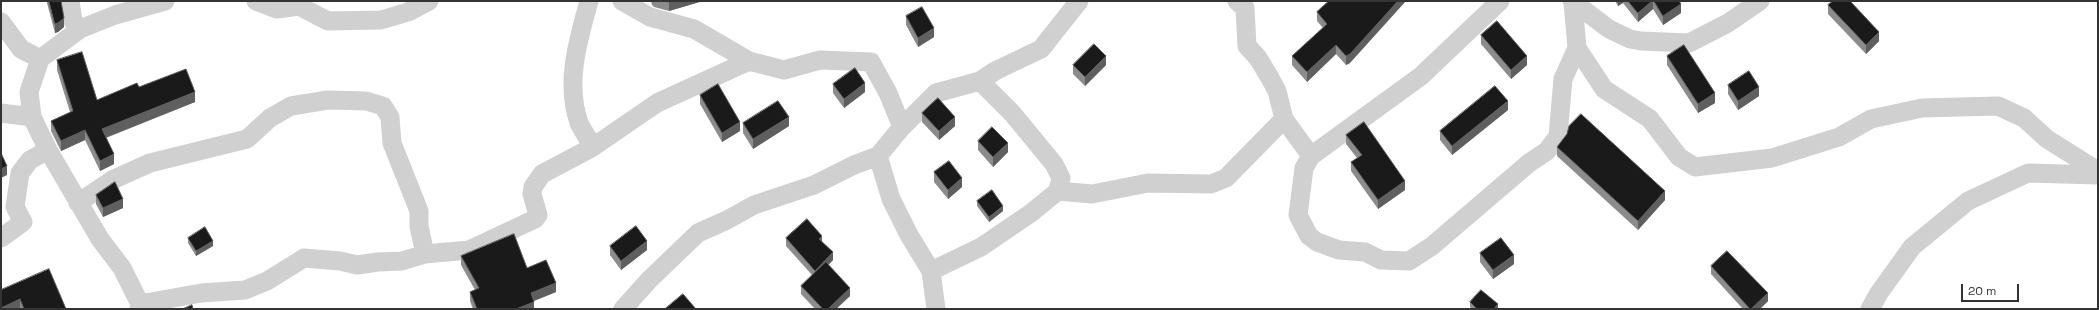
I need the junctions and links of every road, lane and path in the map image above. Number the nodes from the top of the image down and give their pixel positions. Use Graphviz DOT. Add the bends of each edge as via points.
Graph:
graph roads {
  1 [pos="70,1"];
  2 [pos="164,1"];
  3 [pos="256,1"];
  4 [pos="429,1"];
  5 [pos="589,1"];
  6 [pos="622,1"];
  7 [pos="1079,1"];
  8 [pos="1237,1"];
  9 [pos="1500,1"];
  10 [pos="1760,1"];
  11 [pos="1573,2"];
  12 [pos="299,3"];
  13 [pos="1,22"];
  14 [pos="80,29"];
  15 [pos="1577,48"];
  16 [pos="40,59"];
  17 [pos="749,61"];
  18 [pos="980,81"];
  19 [pos="1,113"];
  20 [pos="32,117"];
  21 [pos="1284,118"];
  22 [pos="902,127"];
  23 [pos="593,147"];
  24 [pos="48,150"];
  25 [pos="878,156"];
  26 [pos="1311,156"];
  27 [pos="2098,171"];
  28 [pos="2098,175"];
  29 [pos="1058,191"];
  30 [pos="78,203"];
  31 [pos="1,238"];
  32 [pos="425,254"];
  33 [pos="931,271"];
  34 [pos="139,306"];
  35 [pos="623,309"];
  36 [pos="936,309"];
  37 [pos="1870,309"];
  1 -- 14 [label="street" via="73,21"];
  2 -- 14 [label="street" via="115,15"];
  3 -- 12 [label="street" via="277,9"];
  4 -- 12 [label="street" via="408,12 381,20 328,21"];
  5 -- 23 [label="street" via="577,43 573,69 574,102 580,124"];
  6 -- 17 [label="street" via="650,17 694,29"];
  7 -- 18 [label="street" via="1041,49"];
  8 -- 21 [label="street" via="1245,8 1247,46 1270,78"];
  9 -- 26 [label="street" via="1421,76"];
  10 -- 11 [label="street" via="1728,23 1689,42 1630,39 1609,29"];
  11 -- 15 [label="street"];
  13 -- 16 [label="street" via="21,49"];
  14 -- 16 [label="street"];
  15 -- 26 [label="street" via="1563,79 1558,136 1547,151 1529,163 1432,246 1409,261 1381,260 1365,252 1339,250 1317,242 1309,236 1298,215 1304,168"];
  15 -- 27 [label="street" via="1604,89 1650,119 1679,157 1695,167 1772,158 1839,137 1871,119 1922,108 1998,106 2024,118 2047,139"];
  16 -- 20 [label="street" via="29,92"];
  17 -- 22 [label="street" via="784,70 820,60 871,62"];
  17 -- 23 [label="street" via="657,103"];
  18 -- 22 [label="street" via="936,93"];
  18 -- 29 [label="street" via="1012,113 1054,164 1061,178"];
  19 -- 20 [label="street"];
  20 -- 24 [label="street"];
  21 -- 26 [label="street"];
  21 -- 29 [label="street" via="1226,178 1211,184 1148,183 1092,194"];
  22 -- 25 [label="street"];
  23 -- 32 [label="street" via="542,174 536,180 532,194 538,215 530,223 469,250"];
  24 -- 30 [label="street"];
  24 -- 31 [label="street" via="30,160 22,170 15,207 23,222"];
  25 -- 33 [label="street" via="891,199"];
  25 -- 35 [label="street" via="814,185 754,205 698,233"];
  28 -- 37 [label="street" via="2028,173 1968,201 1912,247"];
  29 -- 33 [label="street" via="981,248"];
  30 -- 32 [label="street" via="112,180 150,163 246,139 270,118 291,106 328,100 366,101 383,106 390,117 392,143 419,211 419,226"];
  30 -- 34 [label="street" via="122,268"];
  32 -- 34 [label="street" via="402,262 357,265 304,258 267,281 244,290 201,293"];
  33 -- 36 [label="street"];
}
